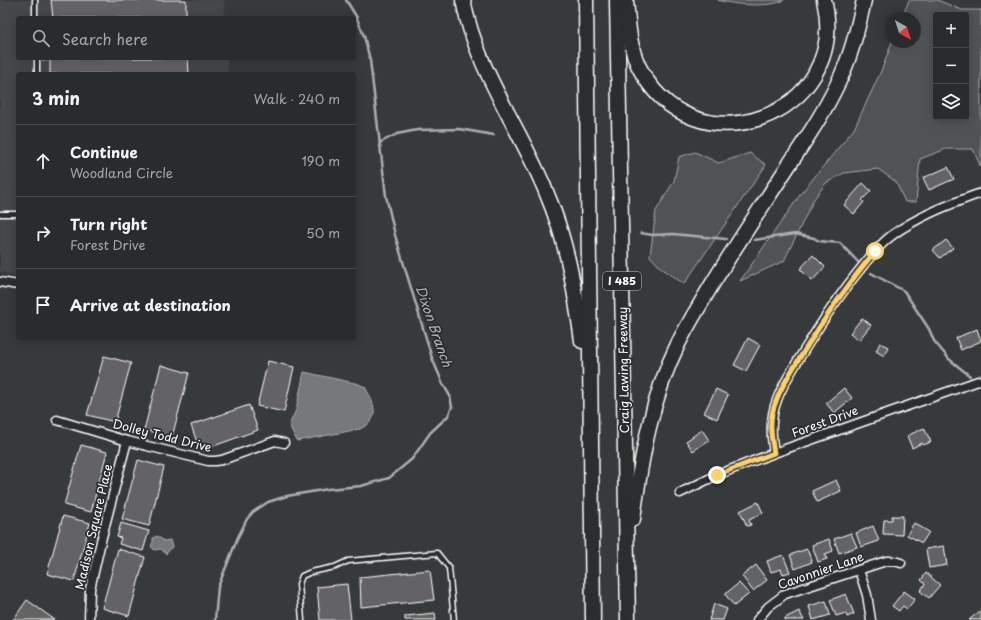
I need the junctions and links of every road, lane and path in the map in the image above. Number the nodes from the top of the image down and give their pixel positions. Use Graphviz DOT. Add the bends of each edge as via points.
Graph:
graph roads {
  1 [pos="35,0"];
  2 [pos="463,0"];
  3 [pos="586,0"];
  4 [pos="617,0"];
  5 [pos="626,0"];
  6 [pos="824,0"];
  7 [pos="864,0"];
  8 [pos="35,16"];
  9 [pos="37,60"];
  10 [pos="37,72"];
  11 [pos="981,193"];
  12 [pos="0,214"];
  13 [pos="16,214"];
  14 [pos="0,282"];
  15 [pos="16,285"];
  16 [pos="981,380"];
  17 [pos="590,393"];
  18 [pos="57,420"];
  19 [pos="127,440"];
  20 [pos="284,443"];
  21 [pos="774,453"];
  22 [pos="680,493"];
  23 [pos="627,563"];
  24 [pos="901,563"];
  25 [pos="859,570"];
  26 [pos="90,620"];
  27 [pos="302,620"];
  28 [pos="454,620"];
  29 [pos="593,620"];
  30 [pos="628,620"];
  31 [pos="757,620"];
  32 [pos="871,620"];
  1 -- 8 [label="lane"];
  2 -- 17 [label="highway" via="482,62 534,165 557,221 571,273"];
  3 -- 17 [label="highway, I 485"];
  4 -- 23 [label="highway, Craig Lawing Freeway / I 485"];
  5 -- 6 [label="highway" via="632,48 638,65 655,91 676,109 690,116 705,122 736,124 765,118 778,111 808,84 822,58 826,42"];
  7 -- 23 [label="highway" via="853,46 828,104 719,274 678,344 656,399 647,434"];
  9 -- 10 [label="lane"];
  11 -- 21 [label="street" via="905,226 884,242 853,277 780,391 771,423"];
  12 -- 13 [label="lane"];
  14 -- 15 [label="street"];
  16 -- 21 [label="street, Forest Drive"];
  17 -- 29 [label="highway, I 485"];
  18 -- 19 [label="street, Dolley Todd Drive"];
  19 -- 20 [label="street, Dolley Todd Drive" via="215,461 275,441"];
  19 -- 26 [label="street, Madison Square Place" via="90,589"];
  21 -- 22 [label="street, Forest Drive" via="717,475"];
  23 -- 30 [label="highway, Craig Lawing Freeway / I 485"];
  24 -- 25 [label="street, Cavonnier Lane" via="886,561"];
  25 -- 31 [label="street, Cavonnier Lane" via="785,594 768,607"];
  25 -- 32 [label="street"];
  27 -- 28 [label="lane" via="299,584 302,576 348,561 437,553 449,568"];
}
